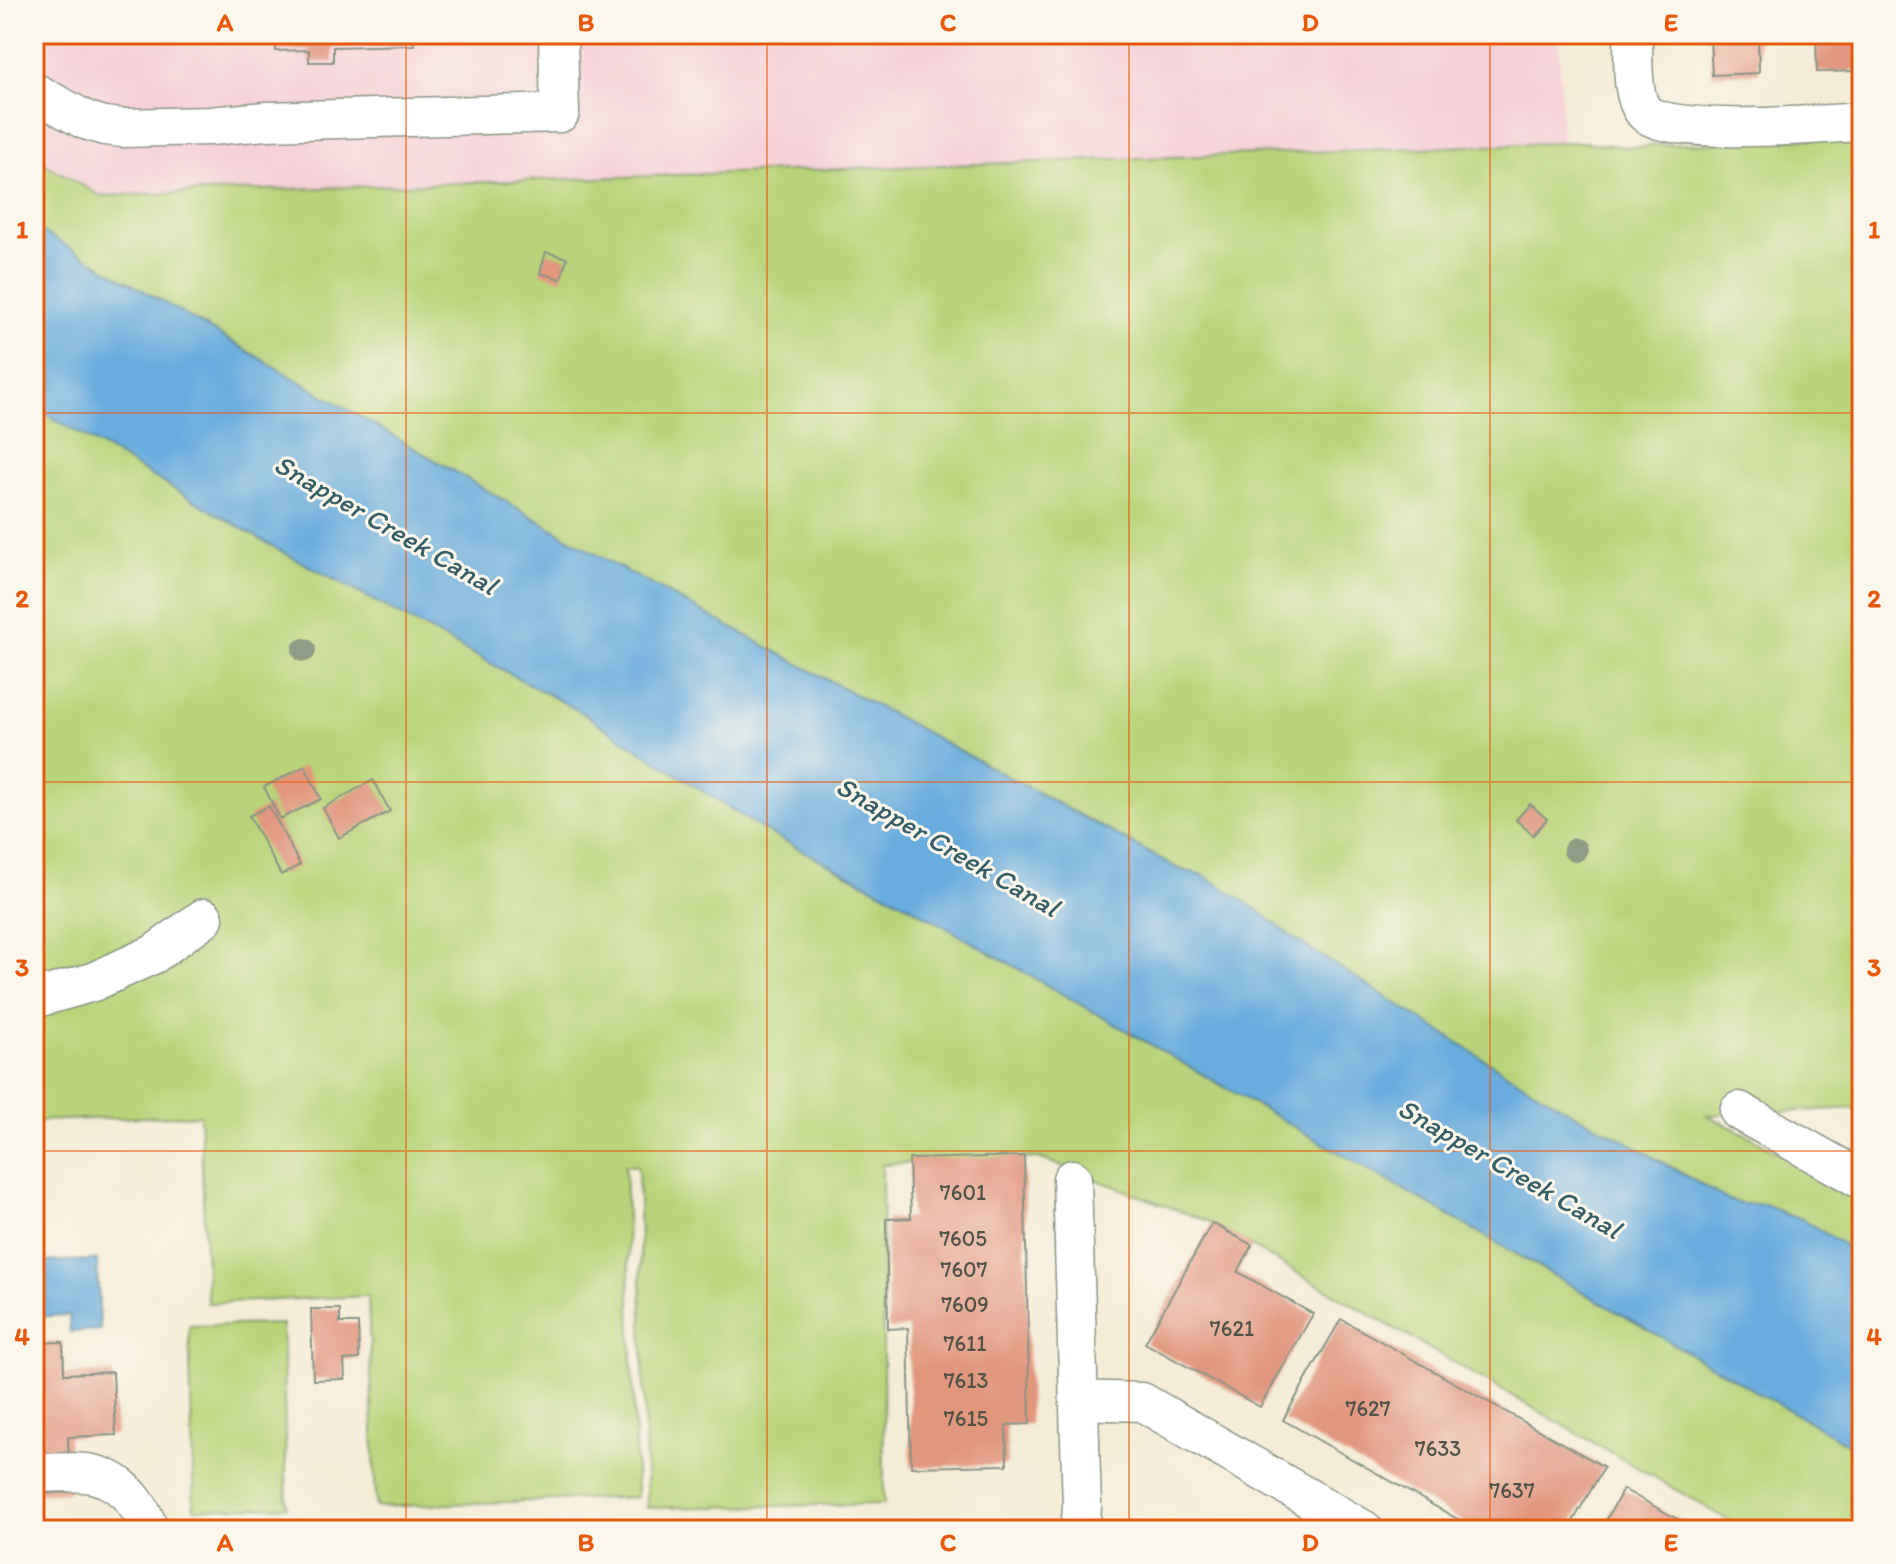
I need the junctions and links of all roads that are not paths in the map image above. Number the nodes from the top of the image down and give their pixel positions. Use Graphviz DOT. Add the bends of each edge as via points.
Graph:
graph roads {
  1 [pos="558,34"];
  2 [pos="1633,34"];
  3 [pos="34,92"];
  4 [pos="1862,122"];
  5 [pos="204,918"];
  6 [pos="34,999"];
  7 [pos="1739,1111"];
  8 [pos="1072,1179"];
  9 [pos="1862,1180"];
  10 [pos="1079,1400"];
  11 [pos="34,1473"];
  12 [pos="148,1530"];
  13 [pos="1080,1530"];
  14 [pos="1364,1530"];
  1 -- 3 [label="street" via="560,113 122,128 85,120"];
  2 -- 4 [label="street" via="1635,87 1641,107 1657,121 1694,126"];
  5 -- 6 [label="street" via="154,954 93,982"];
  7 -- 9 [label="street"];
  8 -- 10 [label="street"];
  10 -- 13 [label="street"];
  10 -- 14 [label="street" via="1142,1402"];
  11 -- 12 [label="street" via="107,1477 124,1488"];
}
